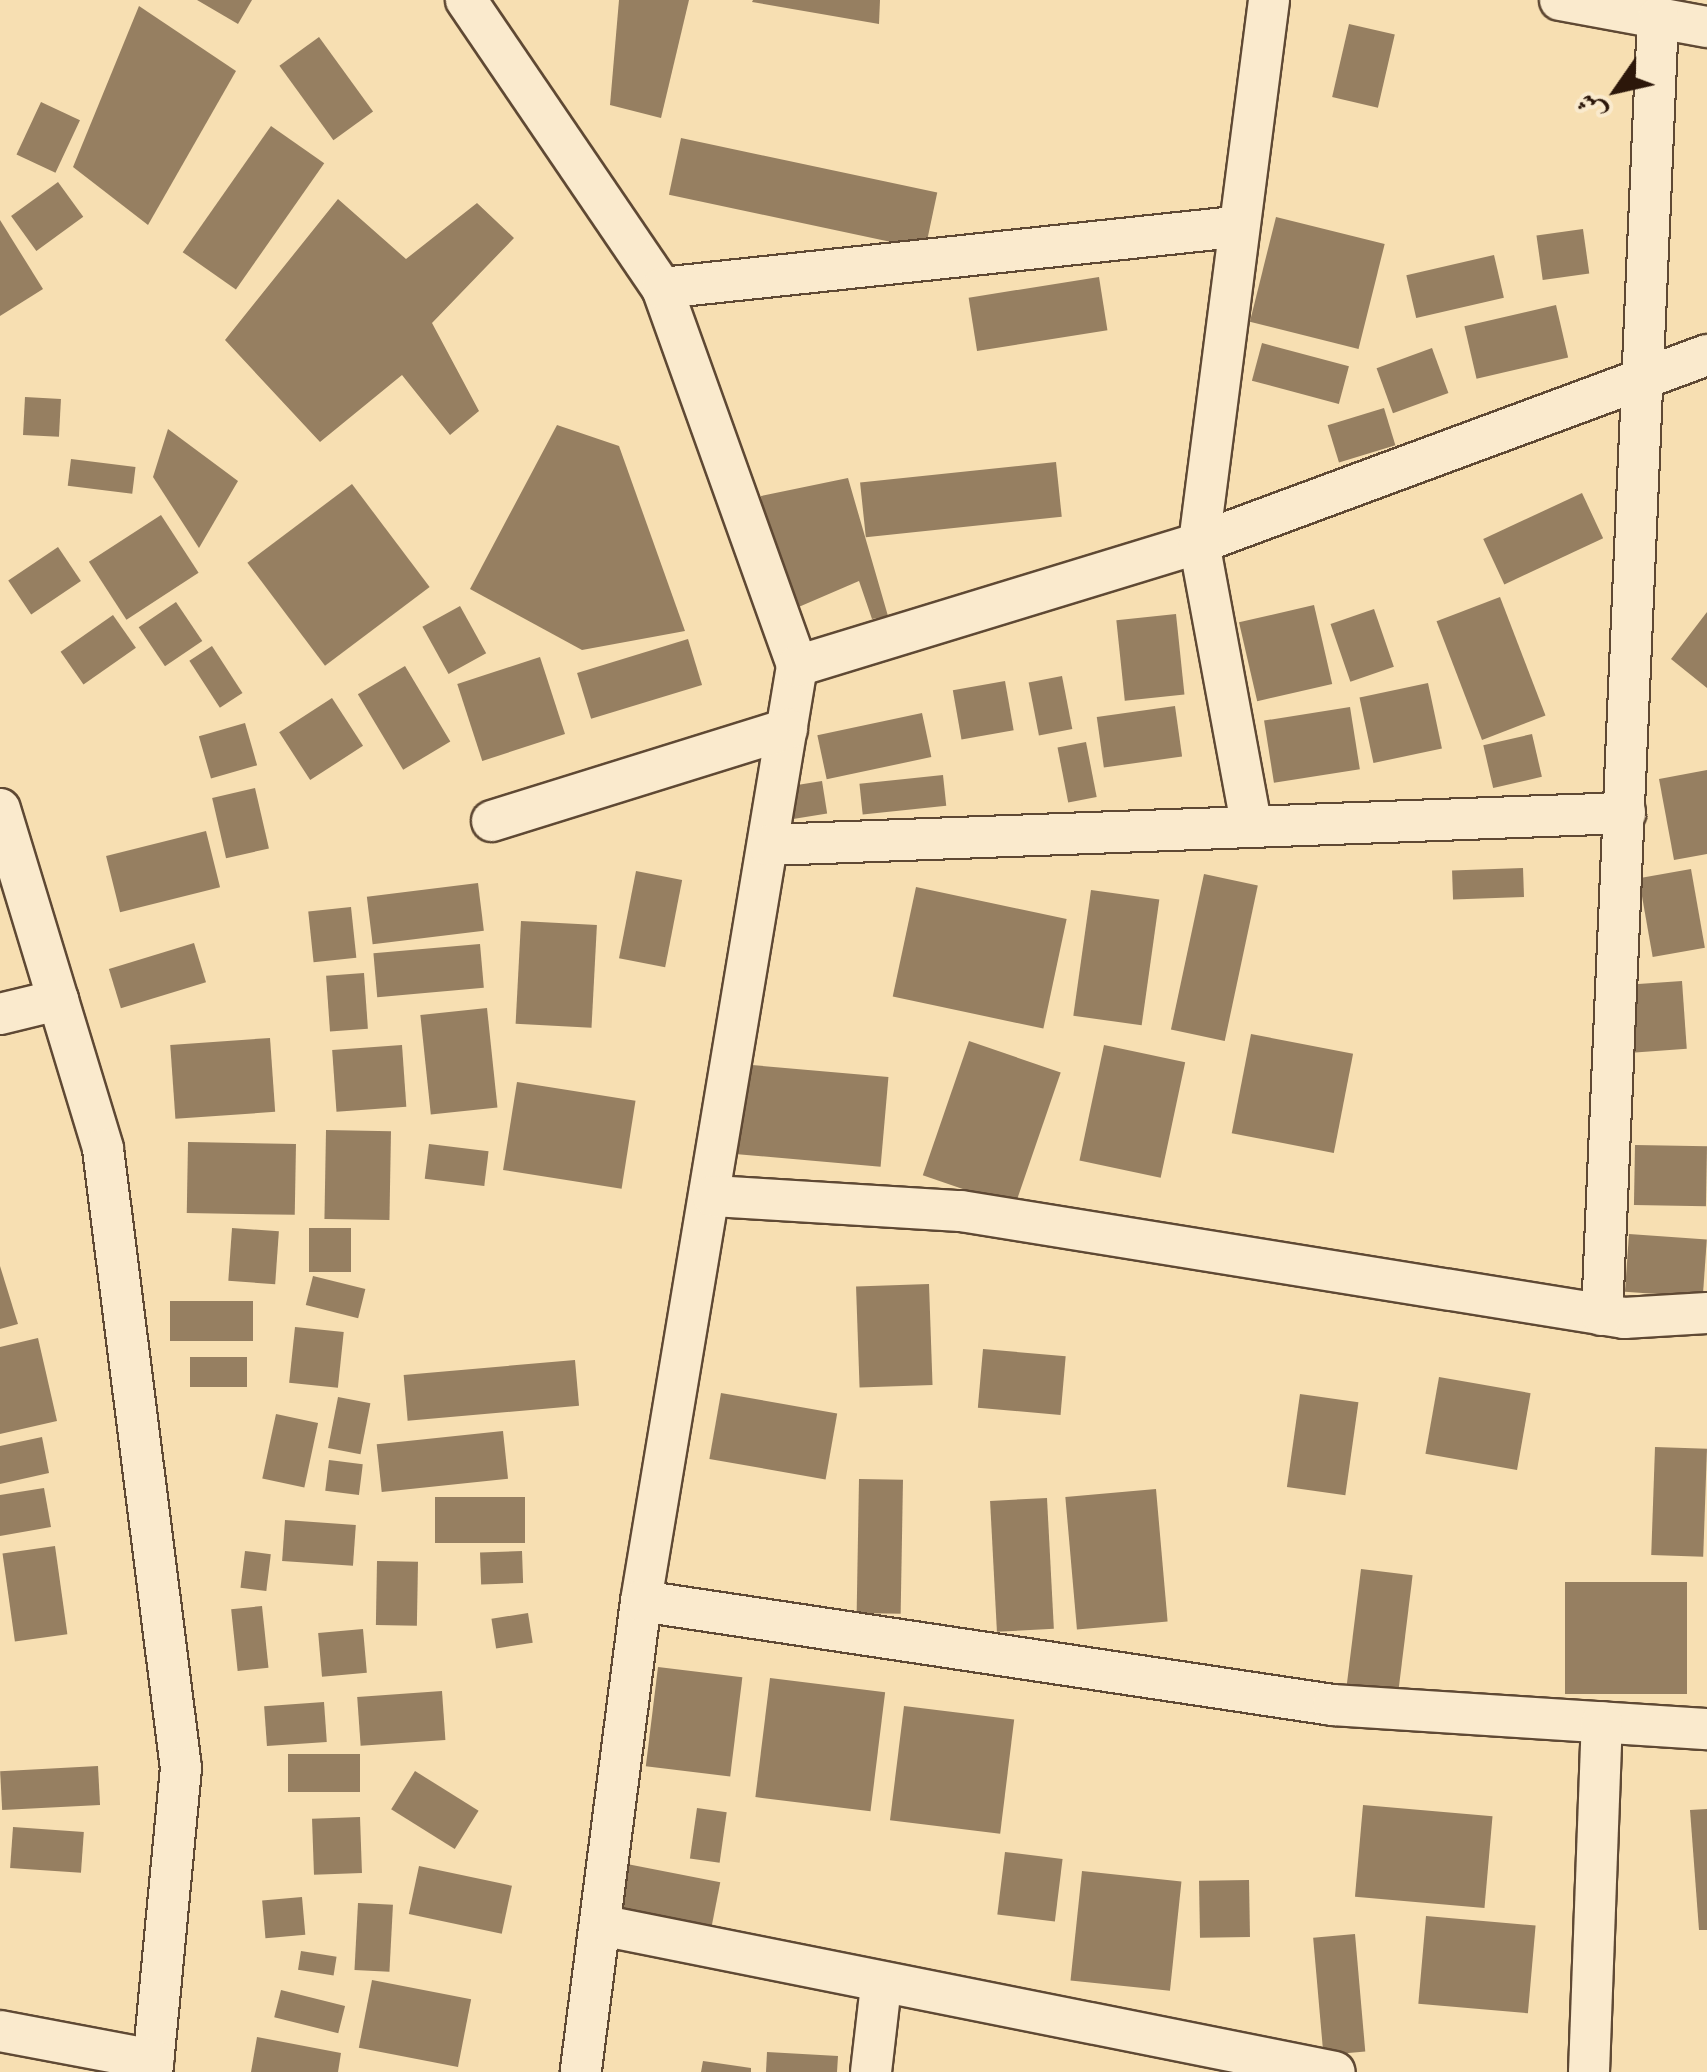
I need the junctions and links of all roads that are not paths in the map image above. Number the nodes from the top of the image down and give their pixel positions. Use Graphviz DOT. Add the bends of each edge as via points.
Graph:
graph roads {
  1 [pos="466,0"];
  2 [pos="1269,0"];
  3 [pos="1560,0"];
  4 [pos="1658,18"];
  5 [pos="1707,27"];
  6 [pos="1235,227"];
  7 [pos="662,288"];
  8 [pos="1707,355"];
  9 [pos="1644,376"];
  10 [pos="1199,543"];
  11 [pos="797,666"];
  12 [pos="787,729"];
  13 [pos="0,808"];
  14 [pos="1625,813"];
  15 [pos="492,821"];
  16 [pos="1251,823"];
  17 [pos="769,845"];
  18 [pos="58,1000"];
  19 [pos="0,1014"];
  20 [pos="713,1196"];
  21 [pos="1707,1313"];
  22 [pos="1602,1315"];
  23 [pos="641,1602"];
  24 [pos="1602,1722"];
  25 [pos="1707,1729"];
  26 [pos="605,1926"];
  27 [pos="881,1985"];
  28 [pos="0,2031"];
  29 [pos="1156,2056"];
  30 [pos="153,2066"];
  31 [pos="582,2072"];
  32 [pos="871,2072"];
  33 [pos="1335,2072"];
  34 [pos="1590,2072"];
  1 -- 7 [label="street"];
  2 -- 6 [label="street"];
  3 -- 4 [label="street"];
  4 -- 5 [label="street"];
  4 -- 9 [label="street"];
  6 -- 7 [label="street"];
  6 -- 10 [label="street"];
  7 -- 11 [label="street"];
  8 -- 9 [label="street"];
  9 -- 10 [label="street"];
  9 -- 14 [label="street"];
  10 -- 11 [label="street"];
  10 -- 16 [label="street"];
  11 -- 12 [label="street"];
  12 -- 15 [label="street"];
  12 -- 17 [label="street"];
  13 -- 18 [label="street"];
  14 -- 16 [label="street"];
  14 -- 22 [label="street"];
  16 -- 17 [label="street"];
  17 -- 20 [label="street"];
  18 -- 19 [label="street"];
  18 -- 30 [label="street" via="103,1149 182,1768"];
  20 -- 22 [label="street" via="961,1212"];
  20 -- 23 [label="street"];
  21 -- 22 [label="street"];
  23 -- 24 [label="street" via="1333,1706"];
  23 -- 26 [label="street"];
  24 -- 25 [label="street"];
  24 -- 34 [label="street"];
  26 -- 27 [label="street"];
  26 -- 31 [label="street"];
  27 -- 29 [label="street"];
  27 -- 32 [label="street"];
  28 -- 30 [label="street"];
  29 -- 33 [label="street"];
}
